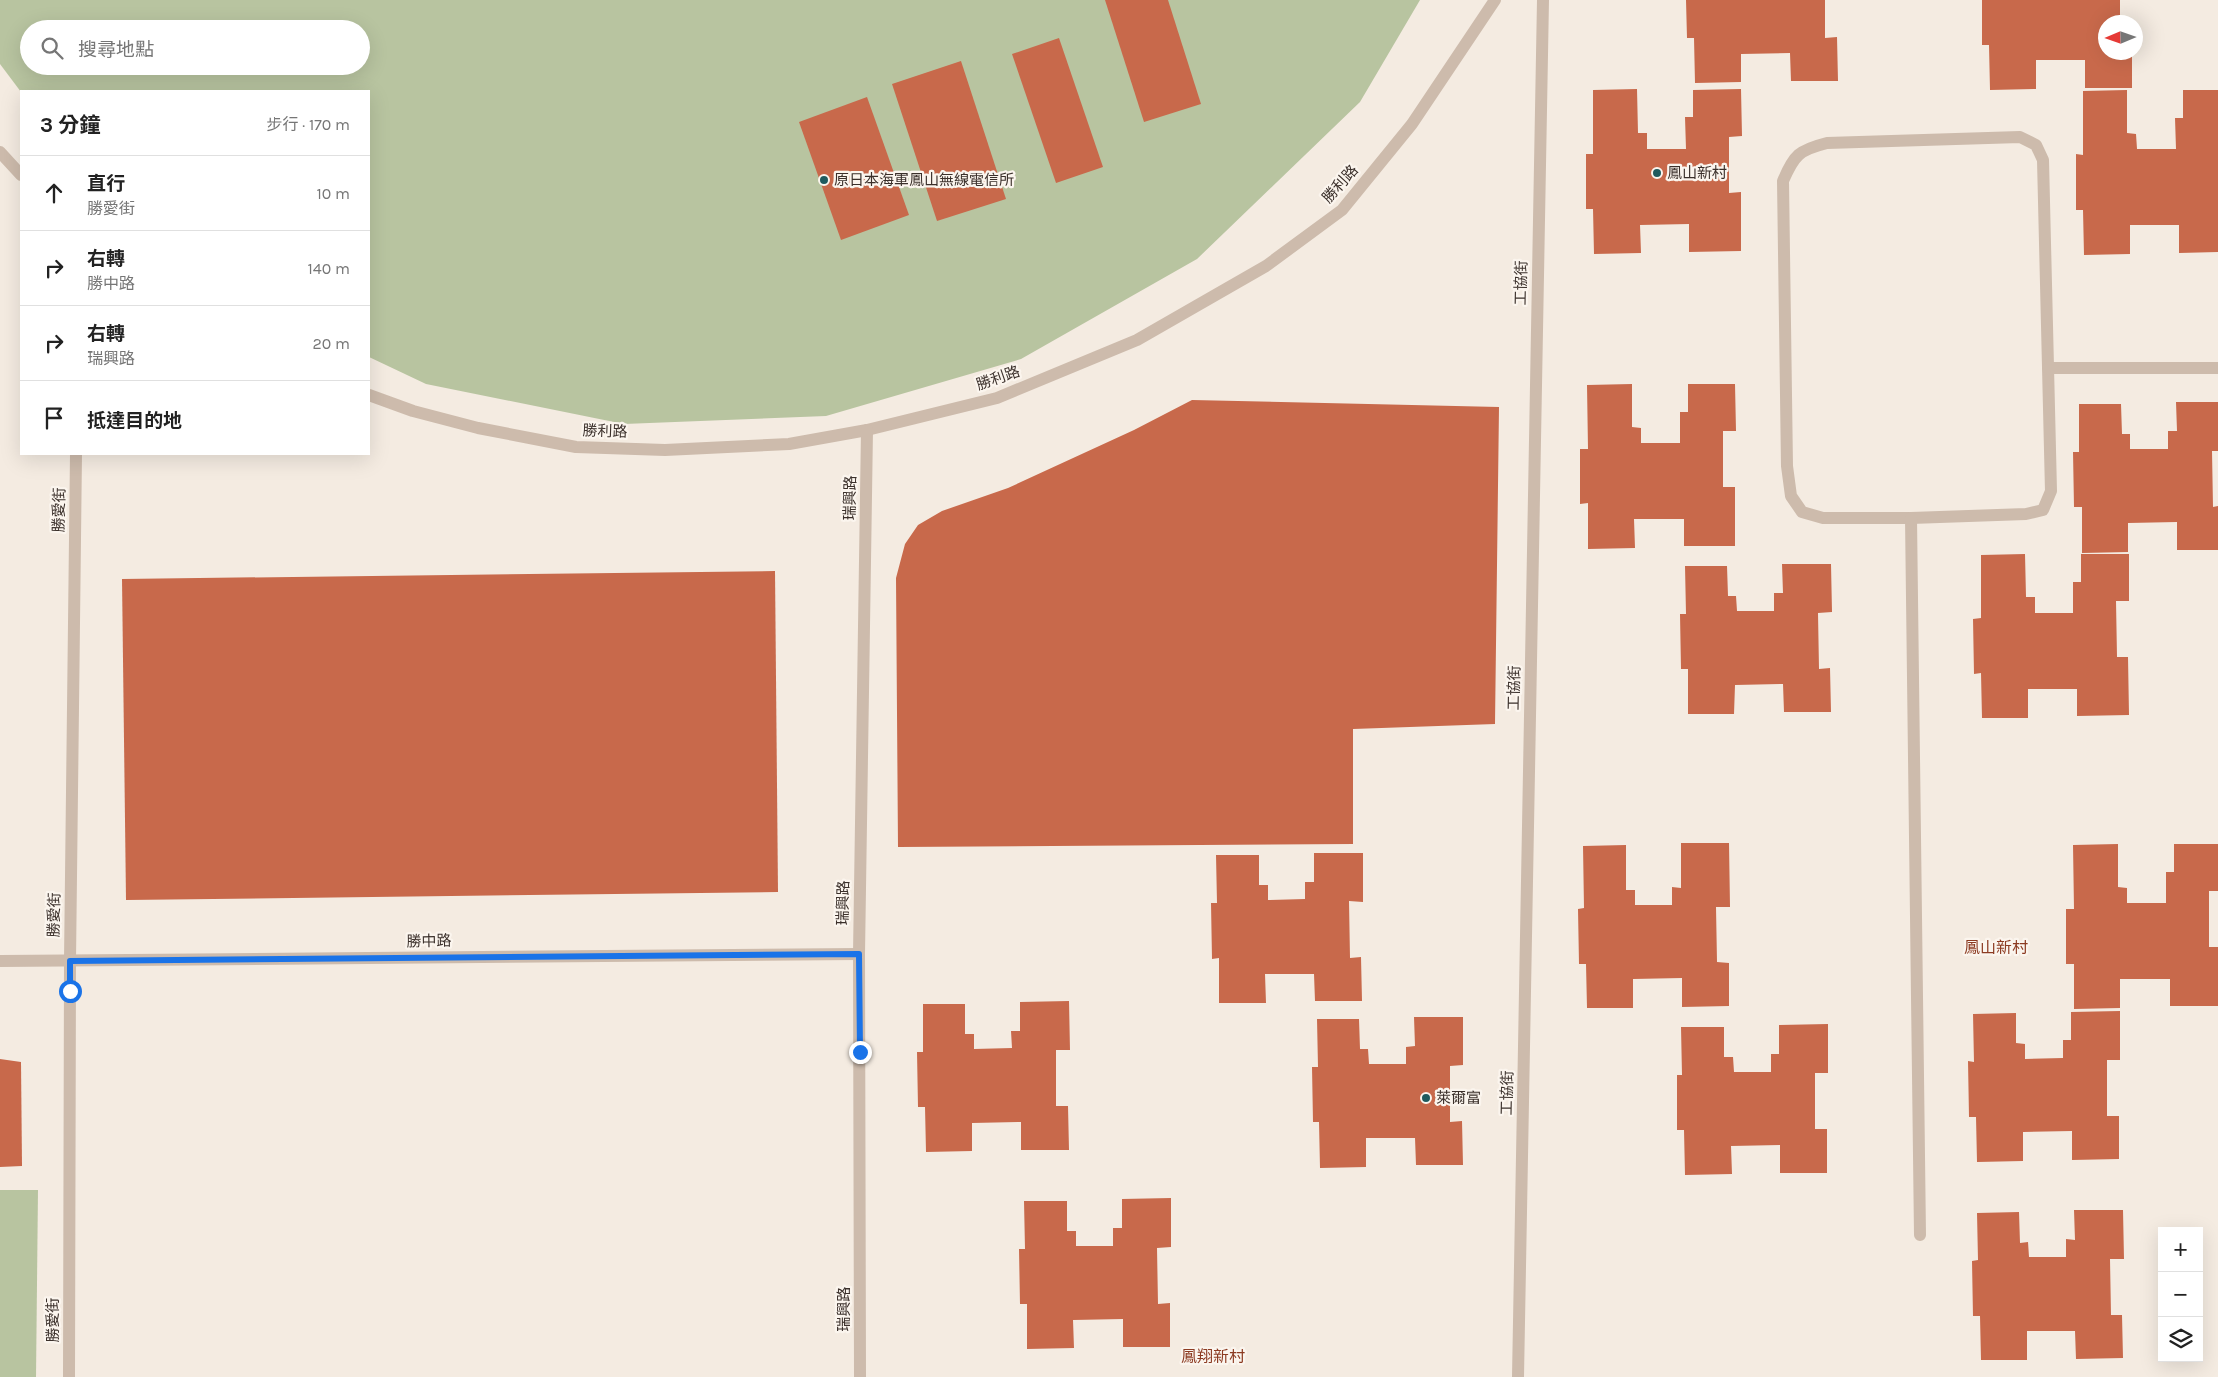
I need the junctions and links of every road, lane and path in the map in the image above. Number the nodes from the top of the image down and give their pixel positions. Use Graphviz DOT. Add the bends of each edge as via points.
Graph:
graph roads {
  1 [pos="1495,0"];
  2 [pos="1543,0"];
  3 [pos="0,152"];
  4 [pos="20,174"];
  5 [pos="2048,368"];
  6 [pos="2218,368"];
  7 [pos="370,395"];
  8 [pos="867,430"];
  9 [pos="76,455"];
  10 [pos="1911,518"];
  11 [pos="859,954"];
  12 [pos="0,961"];
  13 [pos="70,961"];
  14 [pos="1920,1235"];
  15 [pos="69,1377"];
  16 [pos="860,1377"];
  17 [pos="1518,1377"];
  1 -- 8 [label="street, 勝利路" via="1412,124 1342,210 1266,266 1137,340 1005,394"];
  2 -- 17 [label="street, 工協街"];
  3 -- 4 [label="street"];
  5 -- 6 [label="street"];
  5 -- 10 [label="street" via="2051,491 2043,510 2026,514"];
  5 -- 10 [label="street" via="2043,160 2036,145 2020,136 1826,143 1808,148 1791,160 1783,181 1787,466 1791,496 1802,512 1823,518"];
  7 -- 8 [label="street, 勝利路" via="413,411 478,428 576,447 665,450 789,444"];
  8 -- 11 [label="street, 瑞興路"];
  9 -- 13 [label="street, 勝愛街"];
  10 -- 14 [label="street"];
  11 -- 13 [label="street, 勝中路"];
  11 -- 16 [label="street, 瑞興路"];
  12 -- 13 [label="street, 勝中路"];
  13 -- 15 [label="street, 勝愛街"];
}
